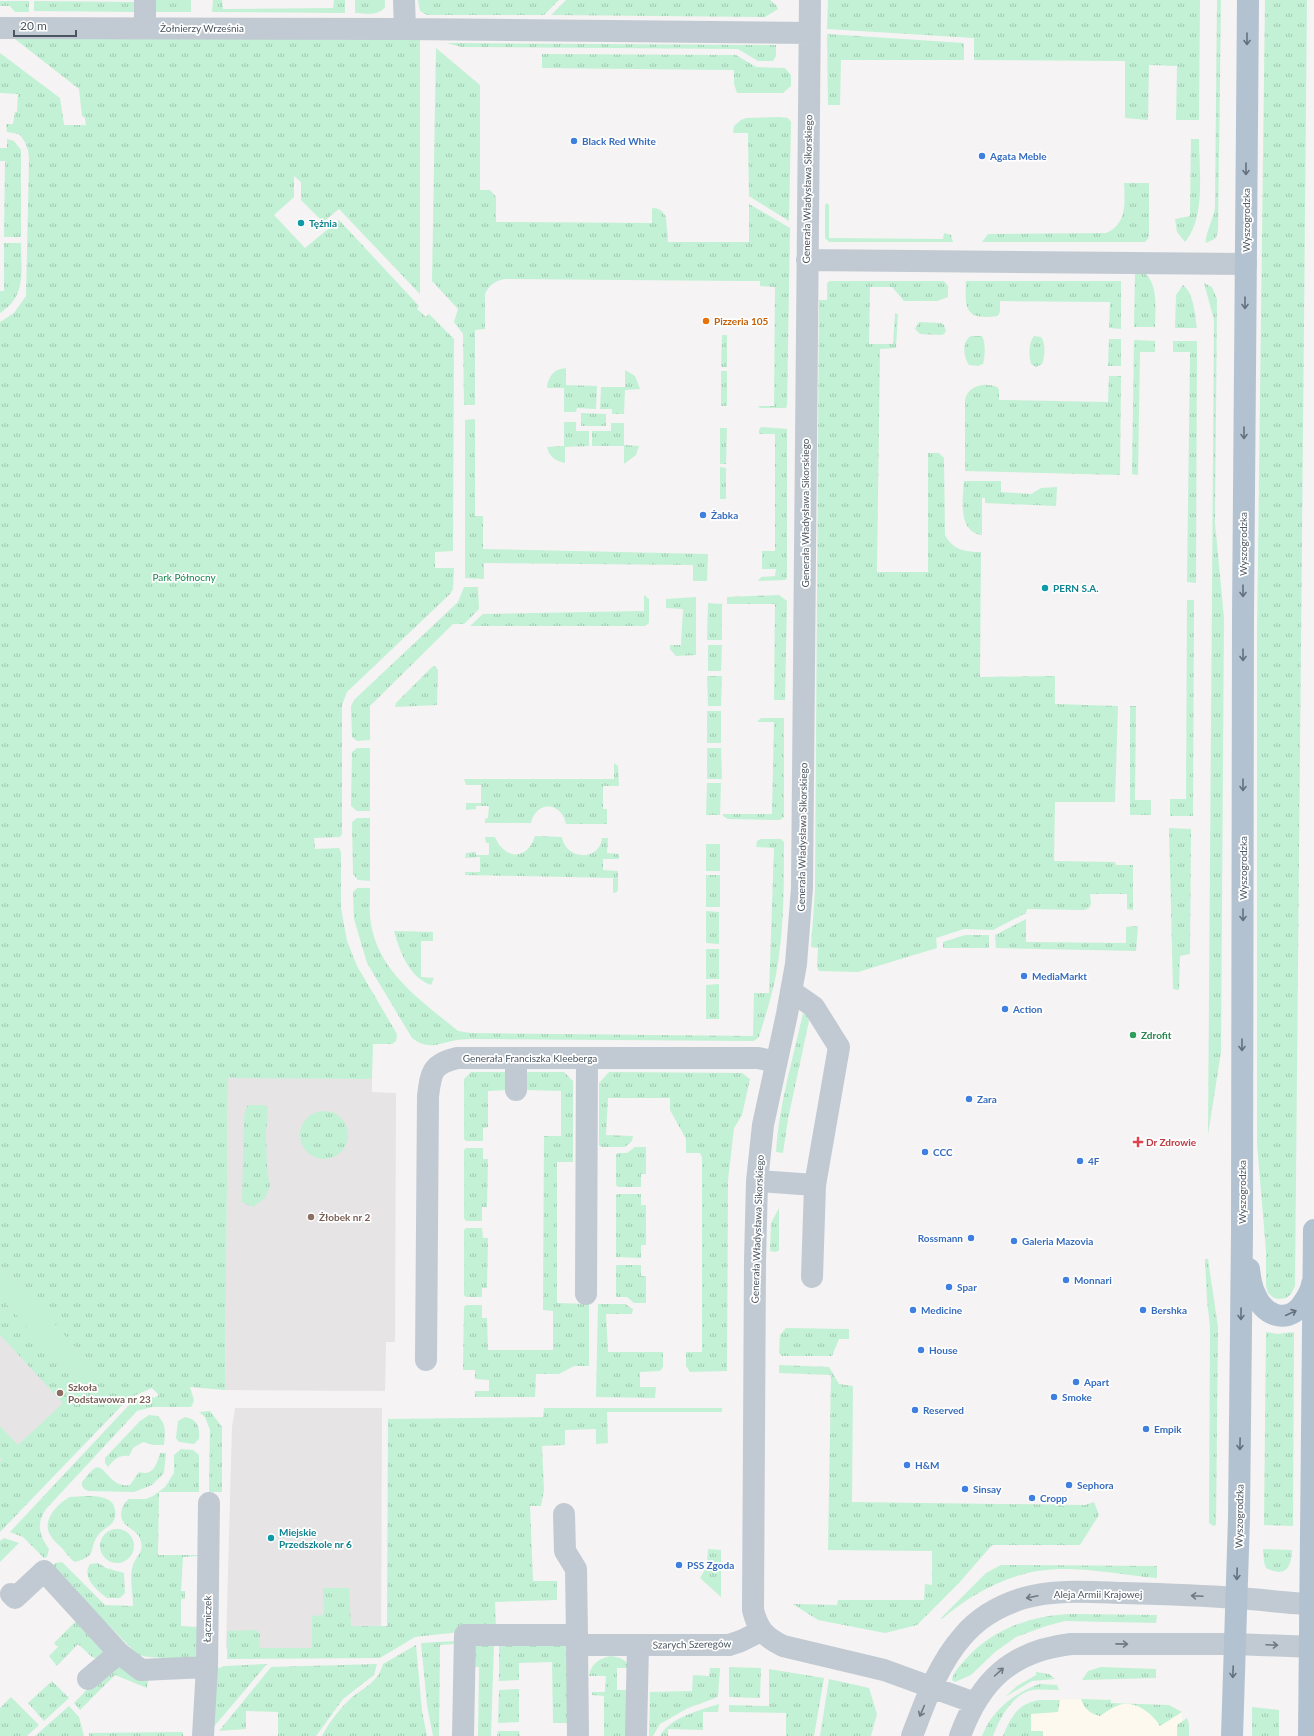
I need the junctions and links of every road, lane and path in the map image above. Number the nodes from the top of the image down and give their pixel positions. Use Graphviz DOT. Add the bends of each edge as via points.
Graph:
graph roads {
  1 [pos="145,0"];
  2 [pos="404,0"];
  3 [pos="810,0"];
  4 [pos="1248,0"];
  5 [pos="0,28"];
  6 [pos="145,28"];
  7 [pos="404,29"];
  8 [pos="809,33"];
  9 [pos="807,260"];
  10 [pos="1246,264"];
  11 [pos="791,991"];
  12 [pos="516,1058"];
  13 [pos="587,1058"];
  14 [pos="776,1062"];
  15 [pos="516,1090"];
  16 [pos="757,1181"];
  17 [pos="815,1184"];
  18 [pos="1314,1230"];
  19 [pos="1242,1233"];
  20 [pos="812,1277"];
  21 [pos="1313,1280"];
  22 [pos="586,1294"];
  23 [pos="1313,1354"];
  24 [pos="426,1360"];
  25 [pos="209,1503"];
  26 [pos="564,1514"];
  27 [pos="11,1594"];
  28 [pos="1236,1598"];
  29 [pos="1312,1604"];
  30 [pos="761,1630"];
  31 [pos="577,1640"];
  32 [pos="1234,1644"];
  33 [pos="638,1645"];
  34 [pos="1312,1647"];
  35 [pos="119,1653"];
  36 [pos="207,1667"];
  37 [pos="88,1679"];
  38 [pos="932,1687"];
  39 [pos="975,1703"];
  40 [pos="203,1736"];
  41 [pos="463,1736"];
  42 [pos="578,1736"];
  43 [pos="636,1736"];
  44 [pos="912,1736"];
  45 [pos="960,1736"];
  46 [pos="1232,1736"];
  47 [pos="1309,1736"];
  1 -- 6 [label="street"];
  2 -- 7 [label="street"];
  3 -- 8 [label="street, Generała Władysława Sikorskiego"];
  4 -- 10 [label="main road, Wyszogrodzka, one-way"];
  5 -- 6 [label="street, Żołnierzy Września"];
  6 -- 7 [label="street, Żołnierzy Września" via="201,20"];
  7 -- 8 [label="street, Żołnierzy Września"];
  8 -- 9 [label="street, Generała Władysława Sikorskiego"];
  9 -- 10 [label="street"];
  9 -- 11 [label="street, Generała Władysława Sikorskiego" via="802,888"];
  10 -- 19 [label="main road, Wyszogrodzka, one-way"];
  11 -- 14 [label="street, Generała Władysława Sikorskiego"];
  11 -- 17 [label="street" via="814,1007 838,1047"];
  12 -- 13 [label="street, Generała Franciszka Kleeberga"];
  12 -- 15 [label="street"];
  12 -- 24 [label="street, Generała Franciszka Kleeberga" via="457,1058 438,1064 431,1075 428,1096"];
  13 -- 14 [label="street, Generała Franciszka Kleeberga" via="758,1058"];
  13 -- 22 [label="street"];
  14 -- 16 [label="street, Generała Władysława Sikorskiego" via="763,1125"];
  16 -- 17 [label="street"];
  16 -- 30 [label="street, Generała Władysława Sikorskiego" via="752,1579 753,1610"];
  17 -- 20 [label="street"];
  18 -- 21 [label="main road"];
  19 -- 21 [label="main road, one-way" via="1255,1295 1272,1314 1289,1315 1297,1310 1305,1300"];
  19 -- 28 [label="main road, Wyszogrodzka, one-way"];
  21 -- 23 [label="main road"];
  23 -- 29 [label="main road"];
  25 -- 36 [label="street, Łączniczek"];
  26 -- 31 [label="street" via="565,1552 576,1569"];
  27 -- 35 [label="street" via="15,1598 44,1571"];
  28 -- 29 [label="street, Aleja Armii Krajowej"];
  28 -- 32 [label="main road, Wyszogrodzka"];
  28 -- 38 [label="street, Aleja Armii Krajowej, one-way" via="1064,1592 1023,1599 988,1614 963,1635"];
  29 -- 34 [label="main road"];
  30 -- 33 [label="street, Szarych Szeregów" via="746,1639 729,1644"];
  30 -- 38 [label="street, Generała Władysława Sikorskiego" via="769,1639 783,1646 884,1670"];
  31 -- 33 [label="street"];
  31 -- 41 [label="street" via="465,1635"];
  31 -- 42 [label="street"];
  32 -- 34 [label="street, one-way"];
  39 -- 32 [label="street, one-way" via="988,1683 1005,1667 1031,1652 1054,1646"];
  32 -- 46 [label="main road, Wyszogrodzka, one-way"];
  33 -- 43 [label="street, Szarych Szeregów"];
  34 -- 47 [label="main road"];
  35 -- 36 [label="street" via="141,1670"];
  35 -- 37 [label="street"];
  36 -- 40 [label="street, Łączniczek"];
  38 -- 39 [label="street, Generała Władysława Sikorskiego"];
  38 -- 44 [label="street, Aleja Armii Krajowej, one-way"];
  39 -- 45 [label="street"];
}
